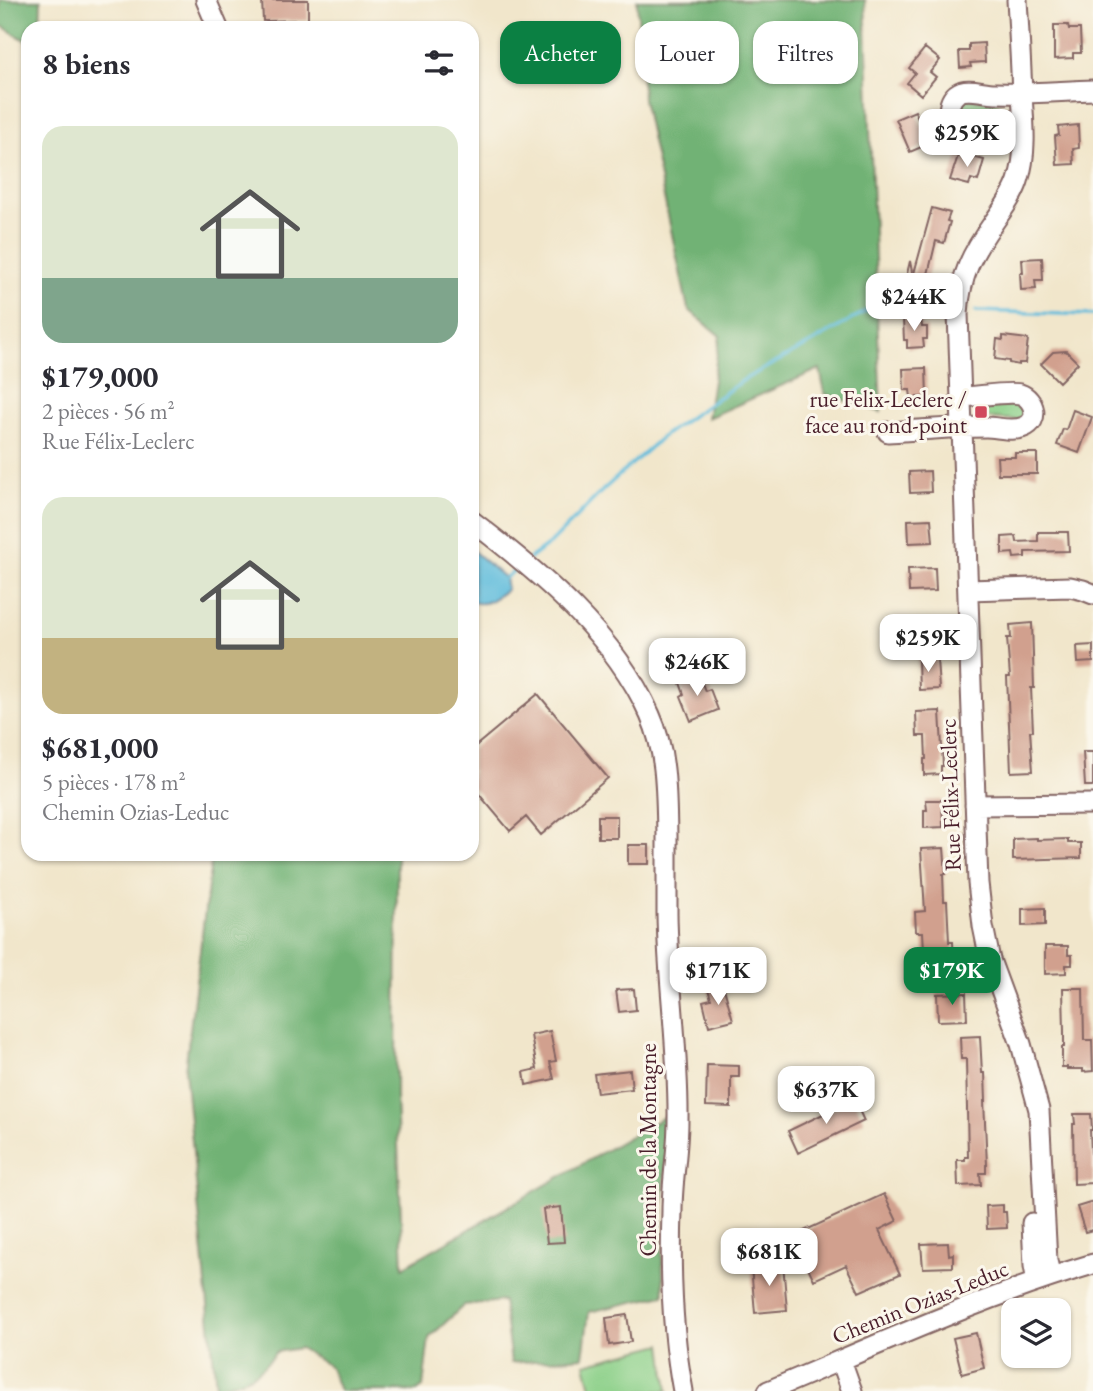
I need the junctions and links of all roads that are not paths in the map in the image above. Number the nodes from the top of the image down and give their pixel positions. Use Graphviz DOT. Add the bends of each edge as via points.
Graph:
graph roads {
  1 [pos="206,0"];
  2 [pos="1017,0"];
  3 [pos="215,21"];
  4 [pos="1093,90"];
  5 [pos="1022,92"];
  6 [pos="1023,121"];
  7 [pos="961,397"];
  8 [pos="962,429"];
  9 [pos="888,432"];
  10 [pos="479,526"];
  11 [pos="968,590"];
  12 [pos="1093,594"];
  13 [pos="1093,804"];
  14 [pos="975,805"];
  15 [pos="1093,1264"];
  16 [pos="1044,1280"];
  17 [pos="841,1360"];
  18 [pos="682,1391"];
  19 [pos="768,1391"];
  20 [pos="852,1391"];
  1 -- 3 [label="street"];
  2 -- 5 [label="street, Rue Félix-Leclerc"];
  4 -- 5 [label="street"];
  5 -- 6 [label="street, Rue Félix-Leclerc"];
  5 -- 6 [label="street" via="963,90 953,97 949,110 953,120 965,127"];
  6 -- 7 [label="street, Rue Félix-Leclerc" via="1018,181 972,255 962,283 958,314"];
  7 -- 8 [label="street, Rue Félix-Leclerc"];
  7 -- 8 [label="street" via="1014,393 1028,398 1034,407 1026,427"];
  8 -- 9 [label="street"];
  8 -- 11 [label="street, Rue Félix-Leclerc"];
  10 -- 18 [label="street, Chemin de la Montagne" via="535,571 601,639 628,674 651,717 662,753 678,1119 671,1258"];
  11 -- 12 [label="street" via="1070,587"];
  11 -- 14 [label="street, Rue Félix-Leclerc"];
  13 -- 14 [label="street"];
  14 -- 16 [label="street, Rue Félix-Leclerc" via="978,883 987,948 1028,1068 1034,1266"];
  15 -- 16 [label="street, Chemin Ozias-Leduc"];
  16 -- 17 [label="street, Chemin Ozias-Leduc"];
  17 -- 19 [label="street, Chemin Ozias-Leduc"];
  17 -- 20 [label="street"];
}
